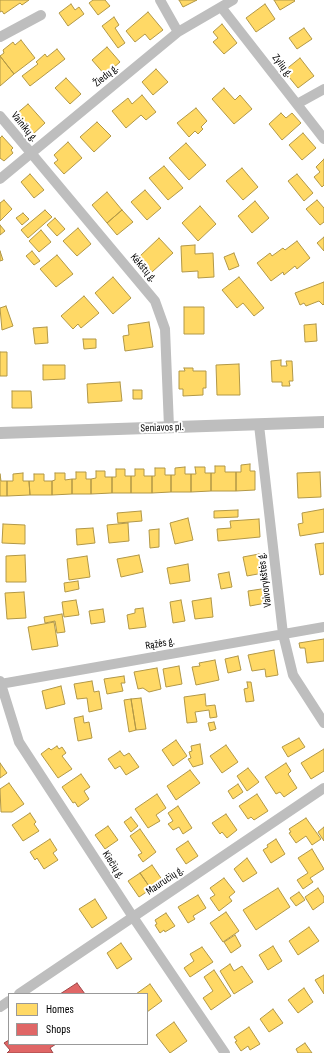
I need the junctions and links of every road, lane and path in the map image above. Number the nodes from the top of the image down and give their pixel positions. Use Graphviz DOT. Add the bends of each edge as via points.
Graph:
graph roads {
  1 [pos="160,0"];
  2 [pos="233,0"];
  3 [pos="221,7"];
  4 [pos="41,15"];
  5 [pos="178,32"];
  6 [pos="0,37"];
  7 [pos="324,89"];
  8 [pos="297,104"];
  9 [pos="0,116"];
  10 [pos="324,139"];
  11 [pos="30,153"];
  12 [pos="0,179"];
  13 [pos="324,422"];
  14 [pos="259,425"];
  15 [pos="169,427"];
  16 [pos="0,433"];
  17 [pos="324,627"];
  18 [pos="283,634"];
  19 [pos="0,683"];
  20 [pos="324,723"];
  21 [pos="324,788"];
  22 [pos="133,917"];
  23 [pos="20,993"];
  24 [pos="226,1053"];
  1 -- 5 [label="street"];
  2 -- 3 [label="street, Žiedų g."];
  3 -- 5 [label="street, Žiedų g."];
  3 -- 8 [label="street, Zylių g."];
  4 -- 6 [label="street"];
  5 -- 11 [label="street, Žiedų g."];
  7 -- 8 [label="street"];
  8 -- 10 [label="street, Zylių g."];
  9 -- 11 [label="street, Vainikų g."];
  11 -- 12 [label="street, Žiedų g."];
  11 -- 15 [label="street, Kėkštų g." via="155,301 165,329"];
  13 -- 14 [label="street, Seniavos pl."];
  14 -- 15 [label="street, Seniavos pl."];
  14 -- 18 [label="street, Vaivorykštės g."];
  15 -- 16 [label="street, Seniavos pl."];
  17 -- 18 [label="street, Rąžės g."];
  18 -- 19 [label="street, Rąžės g."];
  18 -- 20 [label="street, Vaivorykštės g." via="293,675"];
  19 -- 22 [label="street, Kiečių g." via="19,742"];
  21 -- 22 [label="street, Mauručių g."];
  22 -- 23 [label="street, Mauručių g."];
  22 -- 24 [label="street, Kiečių g."];
}
